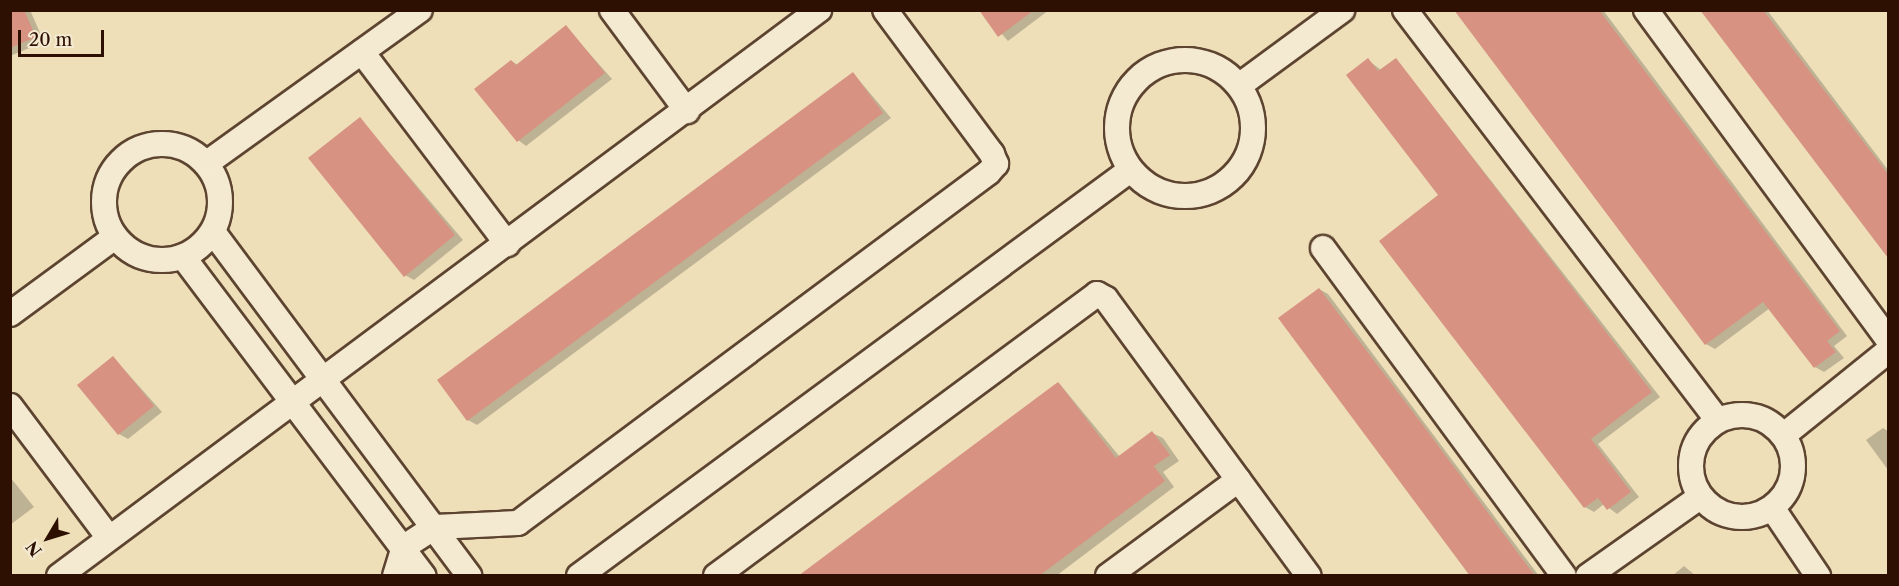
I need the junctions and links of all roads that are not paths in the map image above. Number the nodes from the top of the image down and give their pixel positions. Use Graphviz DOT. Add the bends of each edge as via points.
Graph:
graph roads {
  1 [pos="420,10"];
  2 [pos="612,10"];
  3 [pos="819,10"];
  4 [pos="885,10"];
  5 [pos="1342,10"];
  6 [pos="1405,10"];
  7 [pos="1646,10"];
  8 [pos="362,52"];
  9 [pos="1240,85"];
  10 [pos="687,111"];
  11 [pos="207,163"];
  12 [pos="1130,170"];
  13 [pos="213,232"];
  14 [pos="115,237"];
  15 [pos="507,244"];
  16 [pos="1323,248"];
  17 [pos="184,258"];
  18 [pos="10,314"];
  19 [pos="1888,340"];
  20 [pos="1888,351"];
  21 [pos="322,380"];
  22 [pos="292,403"];
  23 [pos="10,406"];
  24 [pos="1716,418"];
  25 [pos="1784,435"];
  26 [pos="1238,480"];
  27 [pos="1700,497"];
  28 [pos="1773,508"];
  29 [pos="435,527"];
  30 [pos="109,538"];
  31 [pos="404,547"];
  32 [pos="59,576"];
  33 [pos="395,576"];
  34 [pos="424,576"];
  35 [pos="469,576"];
  36 [pos="579,576"];
  37 [pos="716,576"];
  38 [pos="1108,576"];
  39 [pos="1309,576"];
  40 [pos="1564,576"];
  41 [pos="1588,576"];
  42 [pos="1818,576"];
  1 -- 8 [label="street"];
  2 -- 10 [label="street"];
  3 -- 10 [label="street"];
  4 -- 29 [label="street" via="996,164 518,523"];
  5 -- 9 [label="street"];
  6 -- 24 [label="street"];
  7 -- 19 [label="street"];
  8 -- 11 [label="street"];
  8 -- 15 [label="street"];
  9 -- 12 [label="street" via="1212,63 1176,58 1142,72 1119,109 1116,136"];
  9 -- 12 [label="street" via="1255,119 1250,155 1228,183 1185,196 1158,192"];
  10 -- 15 [label="street"];
  11 -- 13 [label="street" via="221,201"];
  11 -- 14 [label="street" via="187,148 161,142 136,148 116,165 105,188 104,214"];
  12 -- 36 [label="street"];
  13 -- 17 [label="street"];
  13 -- 21 [label="street"];
  14 -- 17 [label="street" via="151,259"];
  14 -- 18 [label="street"];
  15 -- 21 [label="street"];
  16 -- 40 [label="street"];
  17 -- 22 [label="street"];
  20 -- 25 [label="street"];
  21 -- 22 [label="street"];
  21 -- 29 [label="street"];
  22 -- 30 [label="street"];
  22 -- 31 [label="street"];
  23 -- 30 [label="street"];
  24 -- 25 [label="street" via="1763,418"];
  24 -- 27 [label="street" via="1694,445 1690,472"];
  25 -- 28 [label="street" via="1794,460 1790,487"];
  26 -- 37 [label="street" via="1106,299 1097,294"];
  26 -- 38 [label="street"];
  26 -- 39 [label="street"];
  27 -- 28 [label="street" via="1721,514 1748,518"];
  27 -- 41 [label="street"];
  28 -- 42 [label="street"];
  29 -- 31 [label="street"];
  29 -- 35 [label="street"];
  30 -- 32 [label="street"];
  31 -- 33 [label="street"];
  31 -- 34 [label="street"];
}
